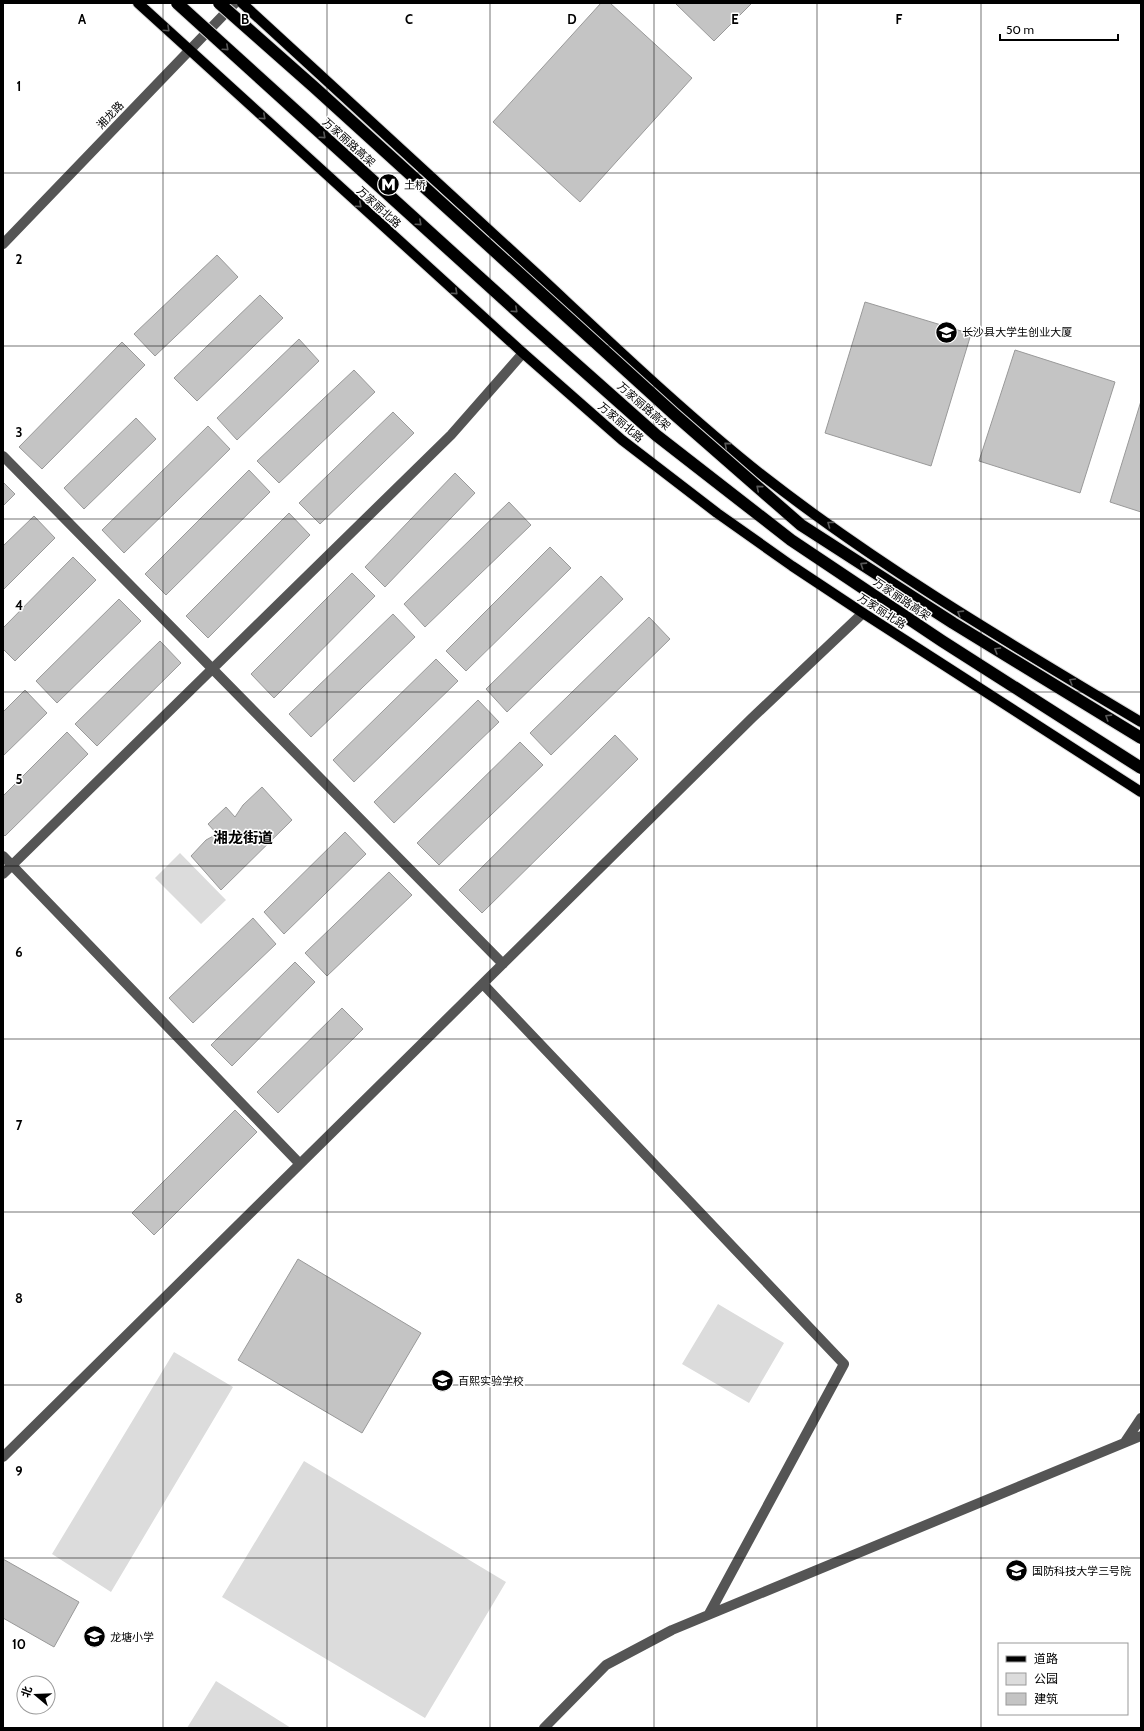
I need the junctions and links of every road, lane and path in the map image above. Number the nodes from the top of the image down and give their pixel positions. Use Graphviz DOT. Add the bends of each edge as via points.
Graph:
graph roads {
  1 [pos="138,3"];
  2 [pos="177,3"];
  3 [pos="219,3"];
  4 [pos="235,3"];
  5 [pos="242,3"];
  6 [pos="189,49"];
  7 [pos="3,244"];
  8 [pos="523,353"];
  9 [pos="3,456"];
  10 [pos="863,614"];
  11 [pos="212,669"];
  12 [pos="1141,722"];
  13 [pos="1141,738"];
  14 [pos="1141,768"];
  15 [pos="1141,792"];
  16 [pos="3,856"];
  17 [pos="12,866"];
  18 [pos="3,874"];
  19 [pos="503,964"];
  20 [pos="482,984"];
  21 [pos="300,1164"];
  22 [pos="1141,1418"];
  23 [pos="1141,1436"];
  24 [pos="1125,1442"];
  25 [pos="5,1450"];
  26 [pos="709,1614"];
  27 [pos="544,1728"];
  1 -- 6 [label="main road, 万家丽北路, one-way"];
  2 -- 14 [label="highway, 万家丽路高架, one-way, bridge" via="525,319 662,439 791,540"];
  13 -- 3 [label="highway, 万家丽路高架, one-way, bridge" via="953,623 801,524 674,414 314,86"];
  4 -- 6 [label="street, 湘龙路"];
  12 -- 5 [label="main road, one-way" via="959,613 852,540 762,474 575,309"];
  6 -- 7 [label="street, 湘龙路"];
  6 -- 8 [label="main road, 万家丽北路, one-way"];
  8 -- 10 [label="main road, 万家丽北路" via="622,440 711,508"];
  8 -- 11 [label="street" via="451,435"];
  9 -- 11 [label="street"];
  10 -- 15 [label="main road, 万家丽北路"];
  10 -- 19 [label="street" via="752,718"];
  11 -- 17 [label="street"];
  11 -- 19 [label="street"];
  16 -- 17 [label="street"];
  17 -- 18 [label="street"];
  17 -- 21 [label="street"];
  19 -- 20 [label="street"];
  20 -- 21 [label="street"];
  20 -- 26 [label="street" via="844,1364"];
  21 -- 25 [label="street"];
  22 -- 24 [label="street"];
  23 -- 24 [label="street"];
  24 -- 26 [label="street"];
  26 -- 27 [label="street" via="606,1664"];
}
